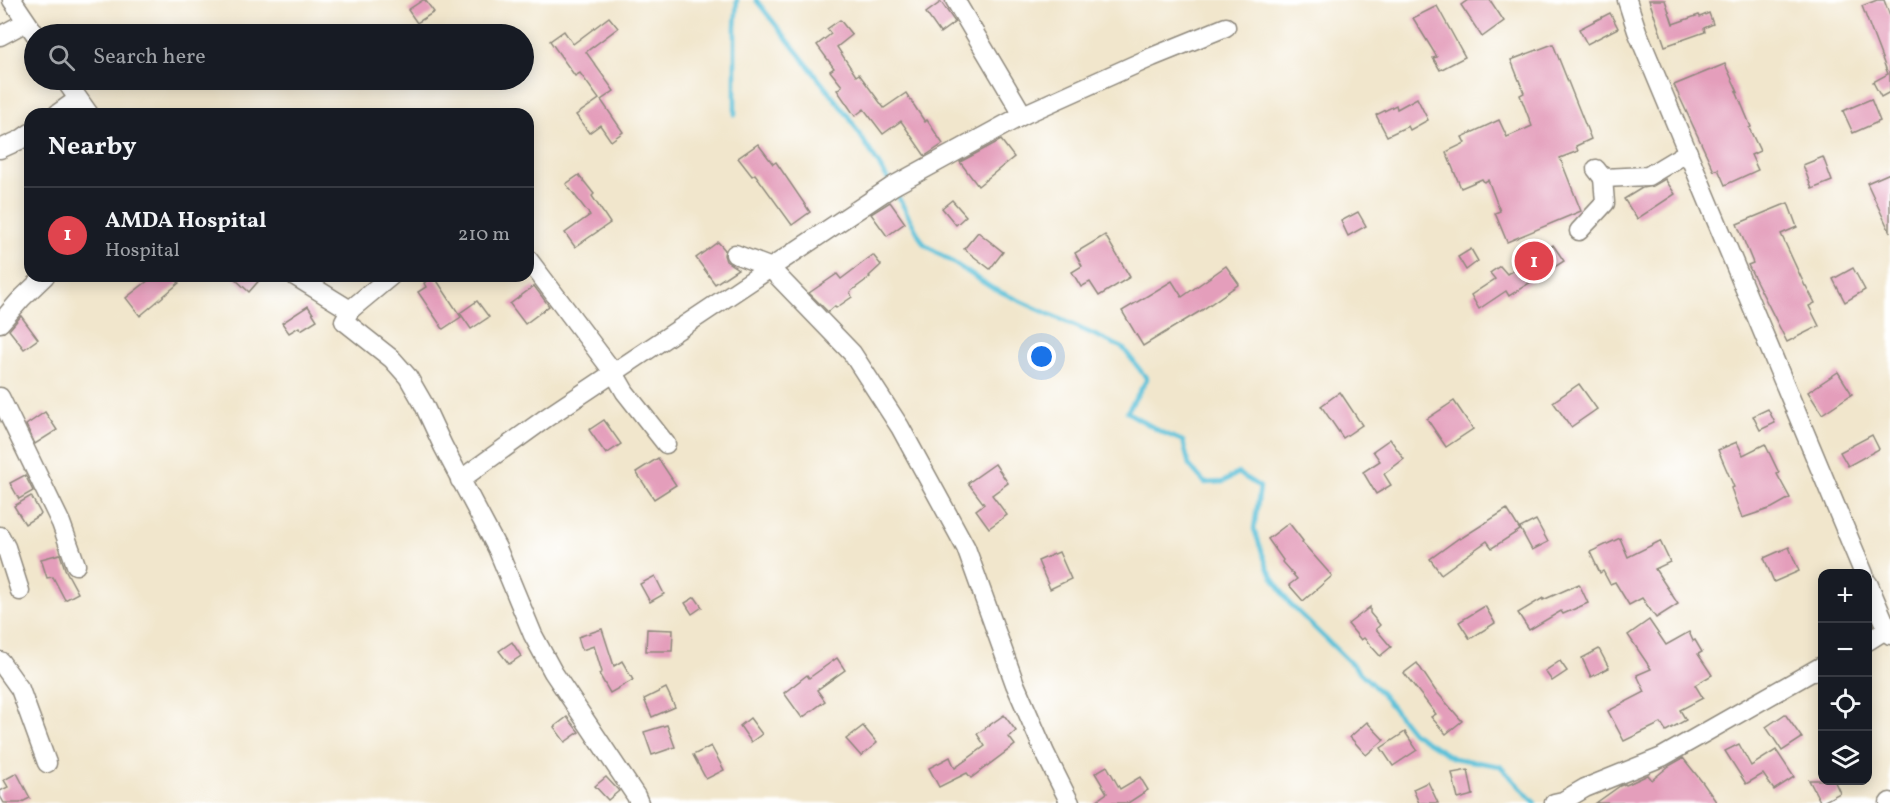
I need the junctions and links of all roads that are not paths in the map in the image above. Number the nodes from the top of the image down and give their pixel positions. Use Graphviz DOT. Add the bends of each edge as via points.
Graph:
graph roads {
  1 [pos="12,0"];
  2 [pos="956,0"];
  3 [pos="1627,0"];
  4 [pos="28,24"];
  5 [pos="1226,27"];
  6 [pos="24,30"];
  7 [pos="0,36"];
  8 [pos="72,90"];
  9 [pos="78,99"];
  10 [pos="65,108"];
  11 [pos="85,108"];
  12 [pos="1023,115"];
  13 [pos="24,137"];
  14 [pos="0,148"];
  15 [pos="1688,153"];
  16 [pos="1579,231"];
  17 [pos="735,254"];
  18 [pos="534,267"];
  19 [pos="769,267"];
  20 [pos="38,282"];
  21 [pos="305,282"];
  22 [pos="384,282"];
  23 [pos="350,310"];
  24 [pos="0,322"];
  25 [pos="614,373"];
  26 [pos="0,397"];
  27 [pos="666,444"];
  28 [pos="460,480"];
  29 [pos="0,536"];
  30 [pos="76,566"];
  31 [pos="1862,569"];
  32 [pos="20,591"];
  33 [pos="1872,592"];
  34 [pos="1889,630"];
  35 [pos="1872,639"];
  36 [pos="0,661"];
  37 [pos="1818,668"];
  38 [pos="8,686"];
  39 [pos="47,763"];
  40 [pos="1561,802"];
  41 [pos="639,803"];
  42 [pos="1070,803"];
  1 -- 4 [label="street"];
  2 -- 12 [label="street"];
  3 -- 15 [label="street"];
  5 -- 12 [label="street"];
  6 -- 7 [label="street"];
  8 -- 9 [label="street"];
  9 -- 10 [label="street"];
  9 -- 11 [label="street"];
  12 -- 19 [label="street" via="893,186"];
  13 -- 14 [label="street"];
  15 -- 16 [label="street" via="1648,176 1600,173 1605,203"];
  15 -- 31 [label="street"];
  17 -- 19 [label="street"];
  18 -- 25 [label="street"];
  19 -- 25 [label="street"];
  19 -- 42 [label="street" via="852,353 939,496 966,548 1015,684"];
  20 -- 24 [label="street"];
  21 -- 23 [label="street"];
  22 -- 23 [label="street"];
  23 -- 28 [label="street" via="345,321 392,359 408,378"];
  25 -- 27 [label="street"];
  25 -- 28 [label="street"];
  26 -- 30 [label="street" via="61,523"];
  28 -- 41 [label="street" via="548,663"];
  29 -- 32 [label="street"];
  33 -- 34 [label="street"];
  34 -- 35 [label="street"];
  36 -- 38 [label="street"];
  37 -- 40 [label="street" via="1662,757 1585,788"];
  38 -- 39 [label="street" via="20,689"];
}
